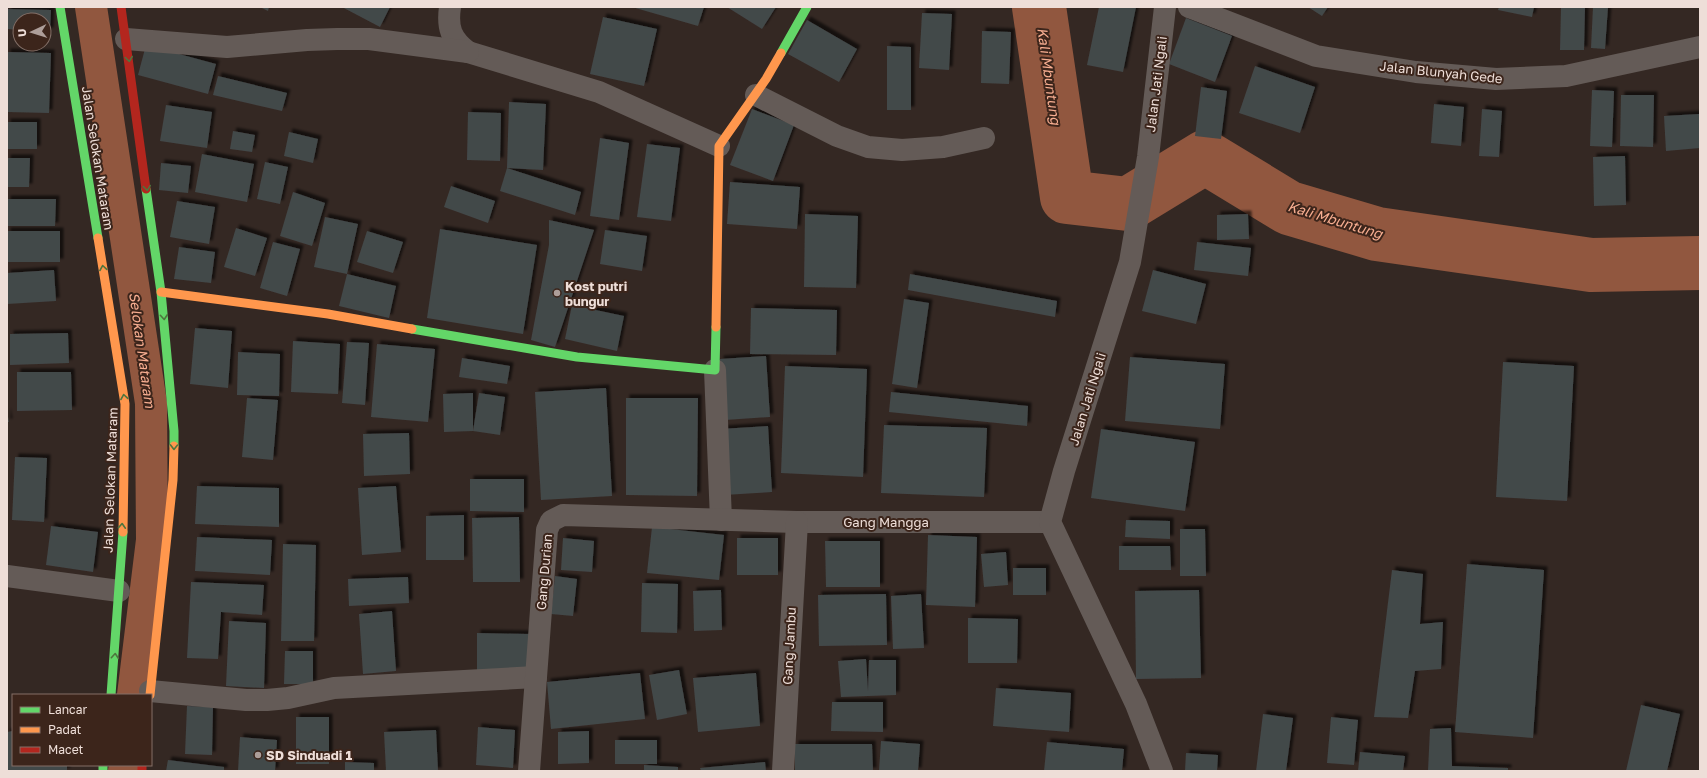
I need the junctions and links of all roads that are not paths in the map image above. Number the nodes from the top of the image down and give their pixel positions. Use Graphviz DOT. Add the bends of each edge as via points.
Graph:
graph roads {
  1 [pos="60,7"];
  2 [pos="121,7"];
  3 [pos="450,7"];
  4 [pos="807,7"];
  5 [pos="1165,7"];
  6 [pos="1189,7"];
  7 [pos="126,39"];
  8 [pos="1700,47"];
  9 [pos="468,52"];
  10 [pos="756,95"];
  11 [pos="984,138"];
  12 [pos="719,146"];
  13 [pos="161,292"];
  14 [pos="715,370"];
  15 [pos="721,520"];
  16 [pos="796,522"];
  17 [pos="1050,522"];
  18 [pos="7,576"];
  19 [pos="119,591"];
  20 [pos="536,678"];
  21 [pos="150,693"];
  22 [pos="111,694"];
  23 [pos="529,771"];
  24 [pos="783,771"];
  25 [pos="1162,771"];
  19 -- 1 [label="main road, Jalan Selokan Mataram, one-way" via="126,438 125,404"];
  2 -- 7 [label="main road"];
  3 -- 9 [label="street" via="448,20 452,36"];
  4 -- 10 [label="main road"];
  5 -- 17 [label="street, Jalan Jati Ngali" via="1148,156 1130,262"];
  6 -- 8 [label="street, Jalan Blunyah Gede" via="1316,56 1416,72 1496,79 1566,76"];
  7 -- 9 [label="street" via="226,47 337,38 369,39"];
  7 -- 13 [label="main road, one-way"];
  9 -- 12 [label="street" via="599,92"];
  10 -- 11 [label="street" via="837,136 868,147 902,150 943,148"];
  10 -- 12 [label="main road"];
  12 -- 14 [label="main road"];
  13 -- 14 [label="main road" via="328,314 577,357"];
  13 -- 21 [label="main road, one-way" via="174,431 173,480"];
  14 -- 15 [label="street"];
  15 -- 16 [label="street, Gang Mangga"];
  15 -- 20 [label="street, Gang Durian" via="563,515 552,521 547,530"];
  16 -- 17 [label="street, Gang Mangga"];
  16 -- 24 [label="street, Gang Jambu"];
  17 -- 25 [label="street" via="1136,704"];
  18 -- 19 [label="street"];
  22 -- 19 [label="main road, Jalan Selokan Mataram, one-way"];
  20 -- 21 [label="street" via="334,688 267,700"];
  20 -- 23 [label="street, Gang Durian"];
}
